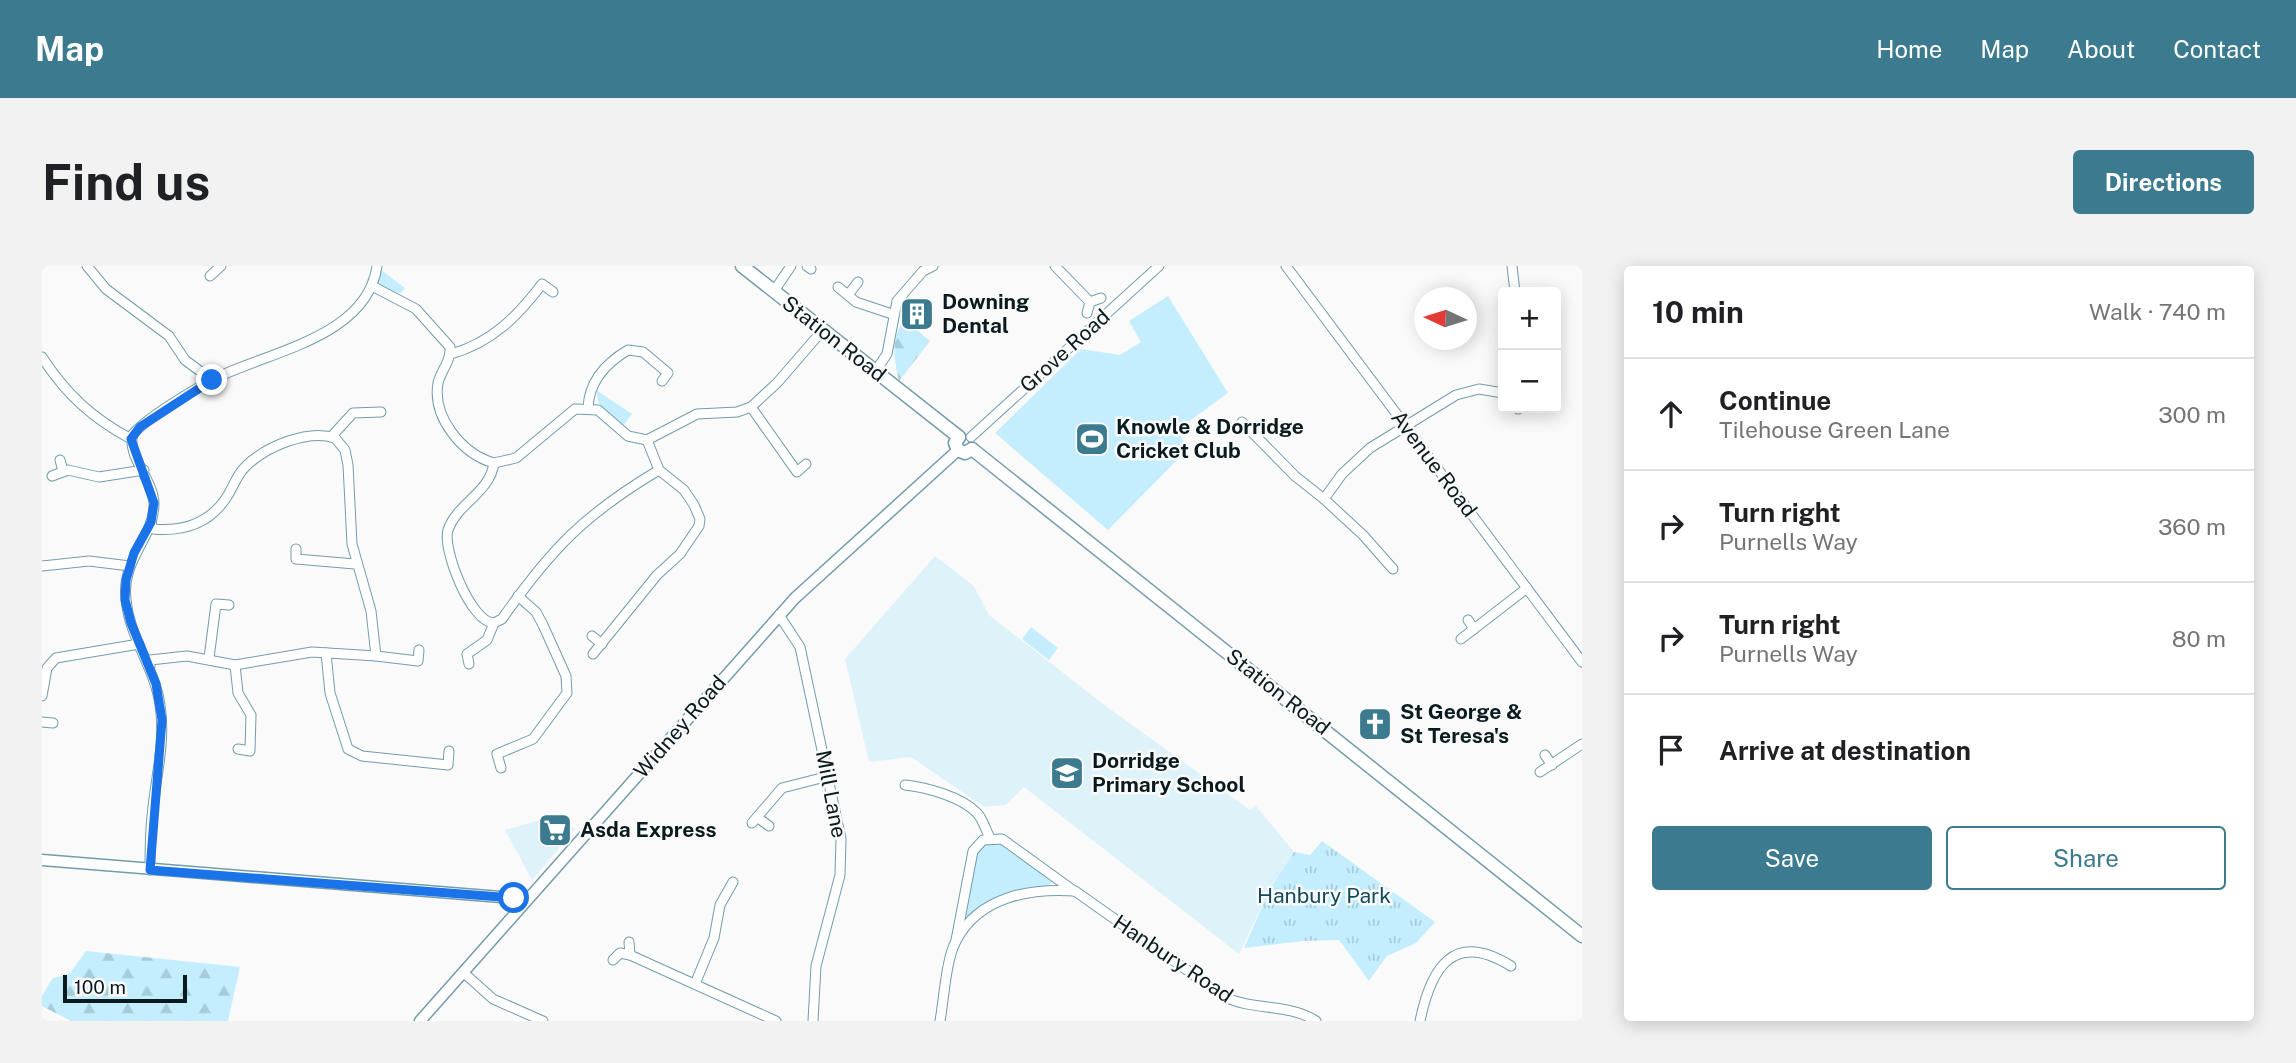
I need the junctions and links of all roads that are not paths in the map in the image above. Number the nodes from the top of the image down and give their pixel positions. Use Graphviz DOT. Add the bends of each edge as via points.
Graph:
graph roads {
  1 [pos="88,266"];
  2 [pos="377,266"];
  3 [pos="742,266"];
  4 [pos="791,266"];
  5 [pos="933,266"];
  6 [pos="1055,266"];
  7 [pos="1159,266"];
  8 [pos="1286,266"];
  9 [pos="1512,266"];
  10 [pos="923,269"];
  11 [pos="858,282"];
  12 [pos="372,286"];
  13 [pos="838,287"];
  14 [pos="1514,287"];
  15 [pos="774,291"];
  16 [pos="553,292"];
  17 [pos="848,295"];
  18 [pos="1101,298"];
  19 [pos="1090,302"];
  20 [pos="1087,313"];
  21 [pos="892,314"];
  22 [pos="822,331"];
  23 [pos="451,354"];
  24 [pos="42,357"];
  25 [pos="874,372"];
  26 [pos="212,380"];
  27 [pos="662,381"];
  28 [pos="1498,393"];
  29 [pos="751,407"];
  30 [pos="376,408"];
  31 [pos="588,408"];
  32 [pos="1242,422"];
  33 [pos="1406,426"];
  34 [pos="331,436"];
  35 [pos="131,439"];
  36 [pos="646,440"];
  37 [pos="965,443"];
  38 [pos="60,460"];
  39 [pos="494,463"];
  40 [pos="806,464"];
  41 [pos="144,470"];
  42 [pos="659,470"];
  43 [pos="63,471"];
  44 [pos="52,476"];
  45 [pos="1324,499"];
  46 [pos="151,522"];
  47 [pos="296,549"];
  48 [pos="355,564"];
  49 [pos="42,566"];
  50 [pos="130,566"];
  51 [pos="1393,569"];
  52 [pos="1527,588"];
  53 [pos="518,596"];
  54 [pos="229,605"];
  55 [pos="779,615"];
  56 [pos="1468,620"];
  57 [pos="494,623"];
  58 [pos="1474,629"];
  59 [pos="592,636"];
  60 [pos="1461,639"];
  61 [pos="139,644"];
  62 [pos="602,644"];
  63 [pos="419,650"];
  64 [pos="326,653"];
  65 [pos="593,654"];
  66 [pos="376,656"];
  67 [pos="209,658"];
  68 [pos="1582,662"];
  69 [pos="469,664"];
  70 [pos="235,665"];
  71 [pos="150,666"];
  72 [pos="42,696"];
  73 [pos="42,722"];
  74 [pos="53,723"];
  75 [pos="1582,744"];
  76 [pos="238,749"];
  77 [pos="449,751"];
  78 [pos="1545,755"];
  79 [pos="1552,765"];
  80 [pos="501,768"];
  81 [pos="1540,772"];
  82 [pos="829,776"];
  83 [pos="905,785"];
  84 [pos="769,826"];
  85 [pos="989,838"];
  86 [pos="42,860"];
  87 [pos="150,870"];
  88 [pos="733,882"];
  89 [pos="1075,891"];
  90 [pos="525,902"];
  91 [pos="1581,935"];
  92 [pos="629,942"];
  93 [pos="955,942"];
  94 [pos="630,956"];
  95 [pos="613,960"];
  96 [pos="1511,965"];
  97 [pos="464,973"];
  98 [pos="695,984"];
  99 [pos="420,1021"];
  100 [pos="542,1021"];
  101 [pos="776,1021"];
  102 [pos="813,1021"];
  103 [pos="940,1021"];
  104 [pos="1316,1021"];
  105 [pos="1420,1021"];
  1 -- 26 [label="street" via="124,305 169,337 185,360"];
  2 -- 12 [label="street"];
  3 -- 15 [label="main road, Station Road"];
  4 -- 15 [label="street"];
  5 -- 10 [label="street"];
  6 -- 19 [label="street"];
  7 -- 37 [label="street, Grove Road"];
  8 -- 33 [label="street, Avenue Road"];
  9 -- 14 [label="street"];
  10 -- 21 [label="street"];
  11 -- 17 [label="street"];
  12 -- 23 [label="street" via="416,309 443,338"];
  12 -- 26 [label="street" via="358,307 332,326"];
  13 -- 17 [label="street"];
  15 -- 22 [label="main road, Station Road"];
  16 -- 23 [label="street" via="542,284 519,315"];
  17 -- 21 [label="street"];
  18 -- 19 [label="street"];
  19 -- 20 [label="street"];
  21 -- 25 [label="street" via="887,354"];
  22 -- 25 [label="main road, Station Road"];
  22 -- 29 [label="street"];
  23 -- 39 [label="street" via="438,385 441,417 471,449"];
  24 -- 35 [label="street" via="64,390 107,426"];
  25 -- 37 [label="main road, Station Road"];
  26 -- 35 [label="street" via="140,427"];
  27 -- 31 [label="street" via="668,373 643,352 628,350 595,380"];
  28 -- 33 [label="street" via="1470,390"];
  29 -- 36 [label="street" via="726,414 697,414"];
  29 -- 40 [label="street" via="797,472"];
  30 -- 34 [label="street" via="353,413"];
  31 -- 36 [label="street" via="605,415 628,436"];
  31 -- 39 [label="street" via="568,413 509,462"];
  32 -- 45 [label="street"];
  33 -- 45 [label="street" via="1370,449 1342,474"];
  33 -- 52 [label="street, Avenue Road"];
  34 -- 46 [label="street" via="312,434 252,461 220,506 201,522 170,531 153,529"];
  34 -- 48 [label="street" via="346,457"];
  35 -- 41 [label="street"];
  36 -- 42 [label="street"];
  37 -- 55 [label="street, Widney Road"];
  37 -- 91 [label="main road, Station Road"];
  38 -- 43 [label="street"];
  39 -- 57 [label="street" via="490,481 452,523 447,536 468,601 482,619"];
  41 -- 43 [label="street" via="99,477"];
  41 -- 46 [label="street" via="153,494"];
  42 -- 53 [label="street" via="582,522"];
  42 -- 62 [label="street" via="695,505 699,526"];
  43 -- 44 [label="street"];
  45 -- 51 [label="street"];
  46 -- 50 [label="street"];
  47 -- 48 [label="street" via="296,559"];
  48 -- 66 [label="street" via="371,611"];
  49 -- 50 [label="street" via="89,561"];
  50 -- 61 [label="street" via="125,600"];
  52 -- 58 [label="street"];
  52 -- 68 [label="street, Avenue Road"];
  53 -- 57 [label="street"];
  53 -- 80 [label="street" via="543,625 566,677 567,693 533,739 497,754"];
  54 -- 67 [label="street" via="216,604"];
  55 -- 82 [label="street, Mill Lane" via="800,647"];
  55 -- 90 [label="street, Widney Road"];
  56 -- 58 [label="street"];
  57 -- 69 [label="street" via="487,640 467,654"];
  58 -- 60 [label="street"];
  59 -- 62 [label="street"];
  61 -- 71 [label="street"];
  61 -- 72 [label="street" via="56,658 47,668"];
  62 -- 65 [label="street"];
  63 -- 66 [label="street" via="418,661"];
  64 -- 66 [label="street"];
  64 -- 70 [label="street"];
  64 -- 77 [label="street" via="330,693 348,749 362,756 448,765"];
  67 -- 70 [label="street"];
  67 -- 71 [label="street" via="166,656 150,660"];
  70 -- 76 [label="street" via="237,693 253,724 250,751"];
  71 -- 87 [label="street" via="162,737"];
  73 -- 74 [label="street"];
  75 -- 79 [label="street"];
  78 -- 79 [label="street"];
  79 -- 81 [label="street"];
  82 -- 84 [label="street" via="782,788 754,820"];
  82 -- 102 [label="street, Mill Lane" via="842,857 816,966"];
  83 -- 85 [label="street" via="963,804 977,813"];
  85 -- 89 [label="street, Hanbury Road" via="1002,839"];
  85 -- 93 [label="street" via="973,851"];
  86 -- 87 [label="street"];
  87 -- 90 [label="street"];
  88 -- 98 [label="street" via="720,905 714,938"];
  89 -- 93 [label="street" via="1011,895 988,907"];
  89 -- 104 [label="street, Hanbury Road" via="1225,997 1243,1004 1284,1008"];
  90 -- 97 [label="street, Widney Road"];
  92 -- 94 [label="street"];
  93 -- 103 [label="street"];
  94 -- 95 [label="street" via="620,953"];
  94 -- 98 [label="street"];
  96 -- 105 [label="street" via="1463,952 1445,959 1430,982"];
  97 -- 99 [label="street, Widney Road"];
  97 -- 100 [label="street" via="493,999"];
  98 -- 101 [label="street"];
}
